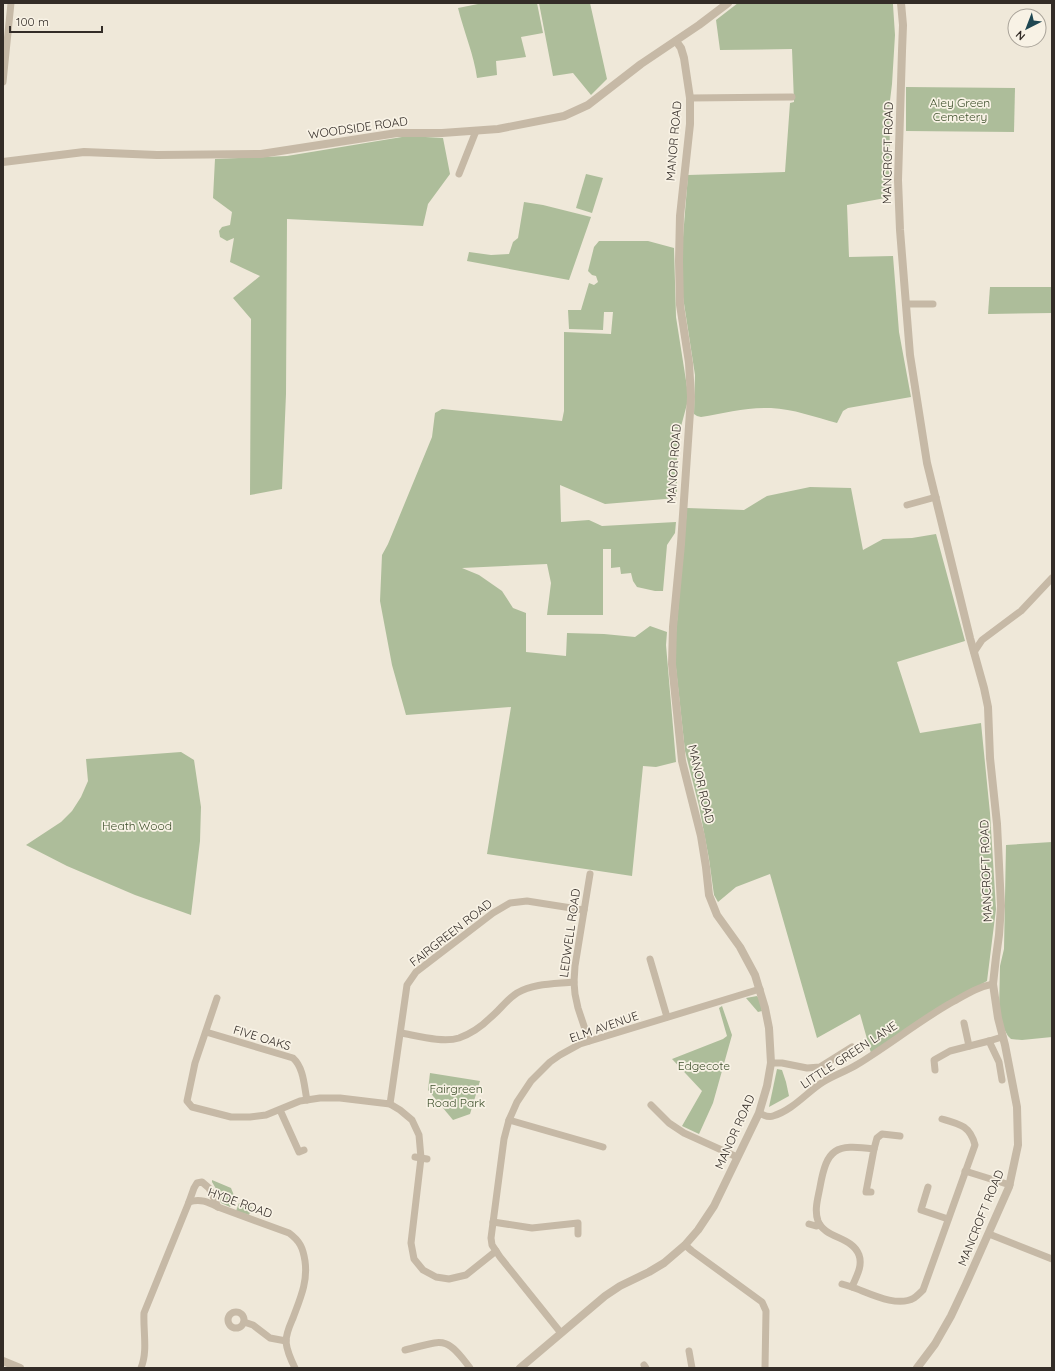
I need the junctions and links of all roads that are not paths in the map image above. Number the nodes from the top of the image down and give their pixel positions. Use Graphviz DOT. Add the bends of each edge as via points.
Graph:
graph roads {
  1 [pos="11,3"];
  2 [pos="728,3"];
  3 [pos="901,3"];
  4 [pos="676,41"];
  5 [pos="3,82"];
  6 [pos="792,97"];
  7 [pos="690,98"];
  8 [pos="476,131"];
  9 [pos="3,162"];
  10 [pos="459,174"];
  11 [pos="906,304"];
  12 [pos="933,304"];
  13 [pos="936,497"];
  14 [pos="907,505"];
  15 [pos="1052,578"];
  16 [pos="970,638"];
  17 [pos="982,640"];
  18 [pos="974,652"];
  19 [pos="590,874"];
  20 [pos="584,910"];
  21 [pos="650,959"];
  22 [pos="574,982"];
  23 [pos="993,984"];
  24 [pos="760,989"];
  25 [pos="217,998"];
  26 [pos="667,1017"];
  27 [pos="964,1023"];
  28 [pos="206,1032"];
  29 [pos="401,1033"];
  30 [pos="1002,1036"];
  31 [pos="589,1041"];
  32 [pos="989,1041"];
  33 [pos="968,1046"];
  34 [pos="852,1047"];
  35 [pos="771,1063"];
  36 [pos="935,1070"];
  37 [pos="1002,1080"];
  38 [pos="307,1100"];
  39 [pos="390,1104"];
  40 [pos="651,1105"];
  41 [pos="280,1110"];
  42 [pos="759,1113"];
  43 [pos="942,1119"];
  44 [pos="509,1120"];
  45 [pos="900,1136"];
  46 [pos="603,1147"];
  47 [pos="874,1149"];
  48 [pos="299,1152"];
  49 [pos="738,1157"];
  50 [pos="965,1171"];
  51 [pos="1010,1185"];
  52 [pos="928,1187"];
  53 [pos="865,1192"];
  54 [pos="189,1202"];
  55 [pos="218,1207"];
  56 [pos="948,1219"];
  57 [pos="493,1222"];
  58 [pos="809,1224"];
  59 [pos="820,1225"];
  60 [pos="578,1234"];
  61 [pos="989,1234"];
  62 [pos="685,1245"];
  63 [pos="496,1252"];
  64 [pos="1052,1259"];
  65 [pos="842,1284"];
  66 [pos="852,1287"];
  67 [pos="244,1322"];
  68 [pos="560,1333"];
  69 [pos="286,1341"];
  70 [pos="419,1347"];
  71 [pos="405,1350"];
  72 [pos="689,1351"];
  73 [pos="421,1355"];
  74 [pos="3,1361"];
  75 [pos="20,1368"];
  76 [pos="141,1368"];
  77 [pos="295,1368"];
  78 [pos="470,1368"];
  79 [pos="520,1368"];
  80 [pos="692,1368"];
  81 [pos="765,1368"];
  82 [pos="918,1368"];
  1 -- 5 [label="street"];
  2 -- 4 [label="street, WOODSIDE ROAD"];
  3 -- 11 [label="street, MANCROFT ROAD" via="903,25 898,180"];
  4 -- 7 [label="street, MANOR ROAD" via="684,58"];
  4 -- 8 [label="street, WOODSIDE ROAD" via="582,109 564,116"];
  6 -- 7 [label="street"];
  7 -- 24 [label="street, MANOR ROAD" via="690,124 680,216 679,261 680,305 689,363 691,397 672,664 682,761 701,836 709,895 717,915 748,959"];
  8 -- 9 [label="street, WOODSIDE ROAD" via="397,133 261,154 84,152"];
  8 -- 10 [label="street"];
  11 -- 12 [label="street"];
  11 -- 13 [label="street, MANCROFT ROAD" via="910,355 924,445"];
  13 -- 14 [label="street"];
  13 -- 16 [label="street, MANCROFT ROAD"];
  15 -- 17 [label="street" via="1020,611"];
  16 -- 17 [label="street"];
  16 -- 18 [label="street, MANCROFT ROAD"];
  17 -- 18 [label="street"];
  18 -- 23 [label="street, MANCROFT ROAD" via="988,707 997,824 1001,906"];
  19 -- 20 [label="street, LEDWELL ROAD"];
  20 -- 22 [label="street, LEDWELL ROAD" via="574,966"];
  20 -- 29 [label="street, FAIRGREEN ROAD" via="527,901 510,903 493,913 416,972 407,985"];
  21 -- 26 [label="street"];
  22 -- 29 [label="street" via="534,986 518,993 506,1001 490,1018 458,1038 445,1040"];
  22 -- 31 [label="street, LEDWELL ROAD" via="578,1008"];
  23 -- 30 [label="street, MANCROFT ROAD"];
  23 -- 42 [label="street, LITTLE GREEN LANE" via="962,996 924,1019 857,1065 824,1082 793,1106 774,1116"];
  24 -- 26 [label="street, ELM AVENUE"];
  24 -- 35 [label="street, MANOR ROAD" via="769,1028"];
  25 -- 28 [label="street"];
  26 -- 31 [label="street, ELM AVENUE"];
  27 -- 33 [label="street"];
  28 -- 38 [label="street, FIVE OAKS" via="292,1058 300,1068"];
  28 -- 41 [label="street" via="184,1102 231,1117 266,1115"];
  29 -- 39 [label="street, FAIRGREEN ROAD"];
  30 -- 32 [label="street"];
  30 -- 51 [label="street, MANCROFT ROAD" via="1017,1107 1018,1145"];
  31 -- 44 [label="street, ELM AVENUE" via="571,1048 541,1071 524,1091"];
  32 -- 33 [label="street"];
  32 -- 37 [label="street" via="999,1062"];
  33 -- 36 [label="street" via="931,1058"];
  34 -- 35 [label="street" via="820,1067 807,1068"];
  35 -- 42 [label="street, MANOR ROAD" via="768,1086"];
  38 -- 39 [label="street" via="340,1098"];
  38 -- 41 [label="street"];
  39 -- 63 [label="street" via="412,1120 419,1135 421,1158 411,1242 414,1259 423,1270 449,1280 466,1275"];
  40 -- 49 [label="street" via="684,1134"];
  41 -- 48 [label="street"];
  42 -- 49 [label="street, MANOR ROAD"];
  43 -- 50 [label="street" via="963,1126 972,1136 975,1145"];
  44 -- 46 [label="street"];
  44 -- 57 [label="street, ELM AVENUE" via="504,1138"];
  45 -- 47 [label="street" via="882,1134 877,1138"];
  47 -- 53 [label="street"];
  47 -- 59 [label="street" via="848,1147 839,1149 829,1157 822,1172 817,1204"];
  49 -- 62 [label="street, MANOR ROAD" via="709,1214"];
  50 -- 51 [label="street"];
  50 -- 56 [label="street"];
  51 -- 61 [label="street, MANCROFT ROAD"];
  52 -- 56 [label="street" via="921,1211"];
  54 -- 55 [label="street, HYDE ROAD" via="197,1199"];
  54 -- 55 [label="street" via="197,1183 202,1182 209,1188"];
  54 -- 76 [label="street, HYDE ROAD" via="144,1313 145,1353"];
  55 -- 69 [label="street, HYDE ROAD" via="289,1233 301,1245 306,1269 304,1283"];
  56 -- 66 [label="street" via="923,1290 914,1299 894,1302"];
  57 -- 60 [label="street" via="532,1228 578,1223"];
  57 -- 63 [label="street, ELM AVENUE" via="491,1241"];
  58 -- 59 [label="street"];
  59 -- 66 [label="street" via="828,1233 849,1242 859,1254 860,1268"];
  61 -- 64 [label="street"];
  61 -- 82 [label="street, MANCROFT ROAD" via="951,1316"];
  62 -- 68 [label="street, MANOR ROAD" via="658,1266 605,1296"];
  62 -- 81 [label="street" via="762,1302 766,1311"];
  63 -- 68 [label="street, ELM AVENUE"];
  65 -- 66 [label="street"];
  67 -- 69 [label="street" via="253,1325 270,1338"];
  68 -- 79 [label="street, MANOR ROAD"];
  69 -- 77 [label="street, HYDE ROAD" via="289,1357"];
  70 -- 71 [label="street"];
  70 -- 73 [label="street"];
  70 -- 78 [label="street" via="440,1342 448,1344 459,1353"];
  72 -- 80 [label="street"];
  74 -- 75 [label="street"];
}
